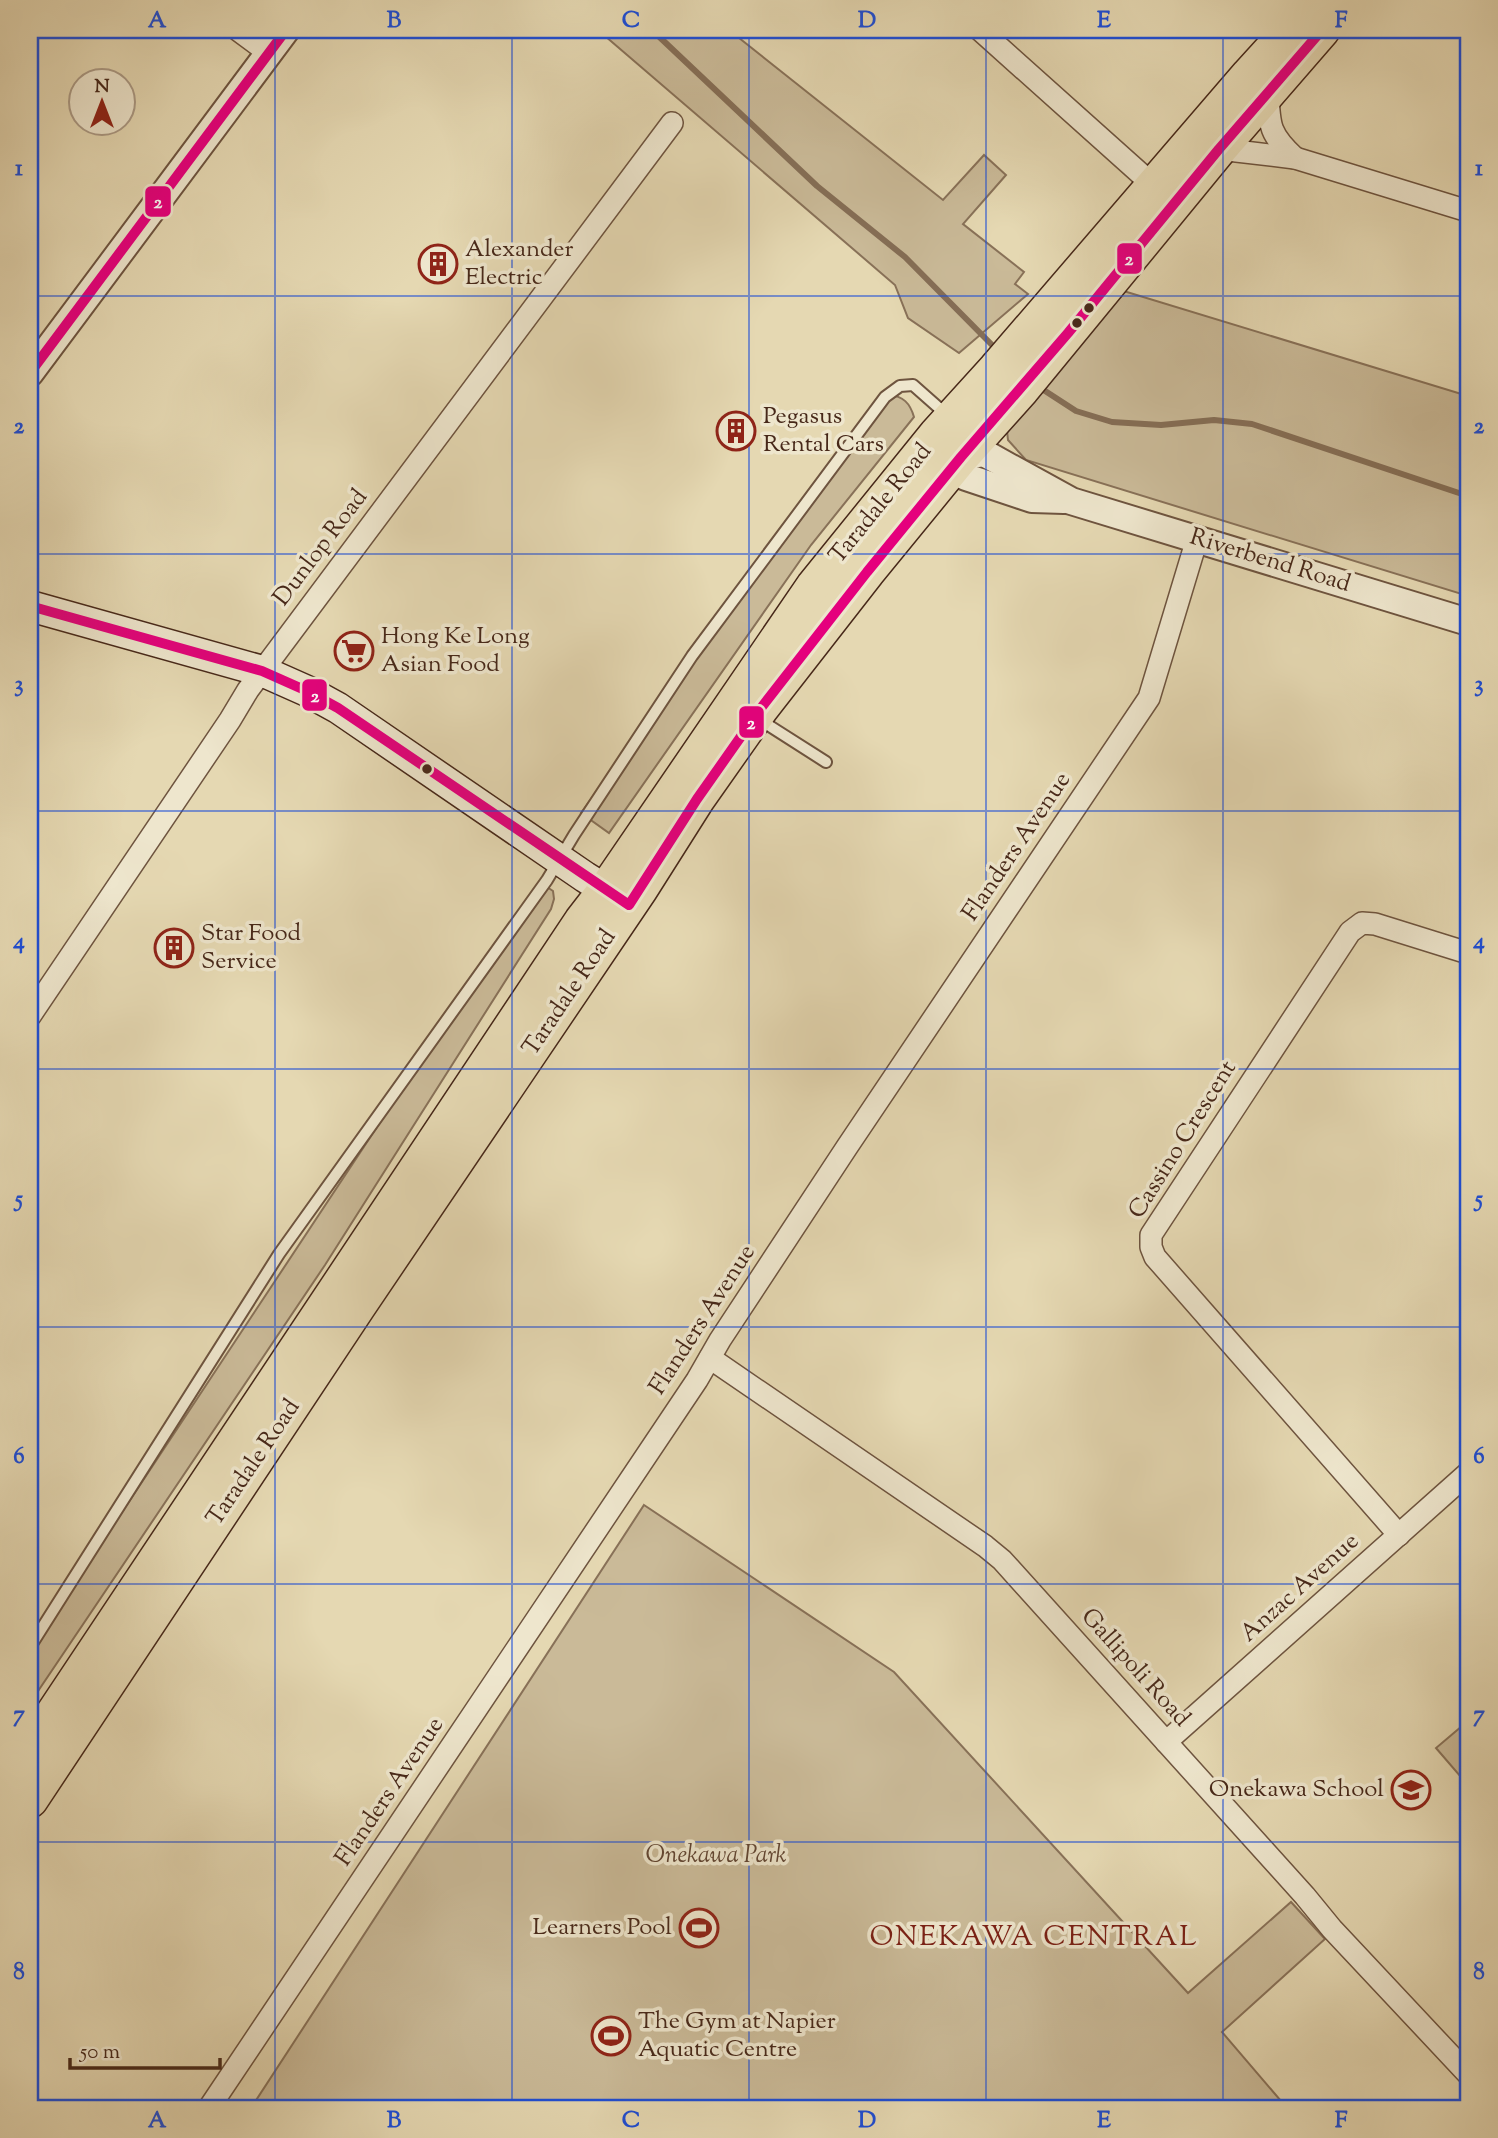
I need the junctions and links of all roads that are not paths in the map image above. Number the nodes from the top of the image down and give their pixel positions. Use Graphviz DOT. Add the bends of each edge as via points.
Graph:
graph roads {
  1 [pos="238,30"];
  2 [pos="286,30"];
  3 [pos="981,30"];
  4 [pos="1290,30"];
  5 [pos="1322,30"];
  6 [pos="269,53"];
  7 [pos="1268,93"];
  8 [pos="672,122"];
  9 [pos="1219,149"];
  10 [pos="1295,158"];
  11 [pos="1164,195"];
  12 [pos="1468,211"];
  13 [pos="30,373"];
  14 [pos="950,436"];
  15 [pos="1197,539"];
  16 [pos="30,606"];
  17 [pos="1468,622"];
  18 [pos="262,671"];
  19 [pos="755,717"];
  20 [pos="827,762"];
  21 [pos="559,859"];
  22 [pos="618,897"];
  23 [pos="1468,953"];
  24 [pos="30,1016"];
  25 [pos="710,1358"];
  26 [pos="1468,1473"];
  27 [pos="1399,1535"];
  28 [pos="30,1647"];
  29 [pos="1166,1742"];
  30 [pos="30,1749"];
  31 [pos="30,1800"];
  32 [pos="1468,2074"];
  33 [pos="209,2108"];
  1 -- 6 [label="street"];
  2 -- 6 [label="street"];
  3 -- 11 [label="street"];
  4 -- 11 [label="highway, Taradale Road"];
  5 -- 7 [label="highway, Taradale Road"];
  6 -- 13 [label="street"];
  7 -- 9 [label="highway, Taradale Road"];
  7 -- 10 [label="street" via="1273,132"];
  8 -- 18 [label="street, Dunlop Road"];
  9 -- 10 [label="street"];
  9 -- 11 [label="highway, Taradale Road"];
  10 -- 12 [label="street"];
  11 -- 14 [label="highway, Taradale Road" via="1009,379"];
  14 -- 15 [label="street, Riverbend Road" via="1071,501"];
  14 -- 19 [label="highway, Taradale Road" via="867,572"];
  14 -- 21 [label="lane" via="939,408 913,385 900,386 885,397 692,656"];
  14 -- 22 [label="highway, Taradale Road" via="814,586"];
  15 -- 17 [label="street, Riverbend Road"];
  15 -- 25 [label="street, Flanders Avenue" via="1149,698"];
  16 -- 18 [label="main road"];
  18 -- 21 [label="main road" via="338,708"];
  18 -- 24 [label="street, Dunlop Road"];
  19 -- 20 [label="lane"];
  19 -- 22 [label="highway, Taradale Road" via="697,799"];
  21 -- 22 [label="main road"];
  21 -- 28 [label="lane" via="279,1254"];
  22 -- 30 [label="highway, Taradale Road" via="567,944"];
  22 -- 31 [label="highway, Taradale Road" via="351,1317"];
  23 -- 27 [label="street, Cassino Crescent" via="1359,916 1151,1235 1155,1257"];
  25 -- 29 [label="street, Gallipoli Road" via="989,1549"];
  25 -- 33 [label="street, Flanders Avenue"];
  26 -- 27 [label="street, Anzac Avenue"];
  27 -- 29 [label="street, Anzac Avenue"];
  29 -- 32 [label="street, Gallipoli Road"];
}
